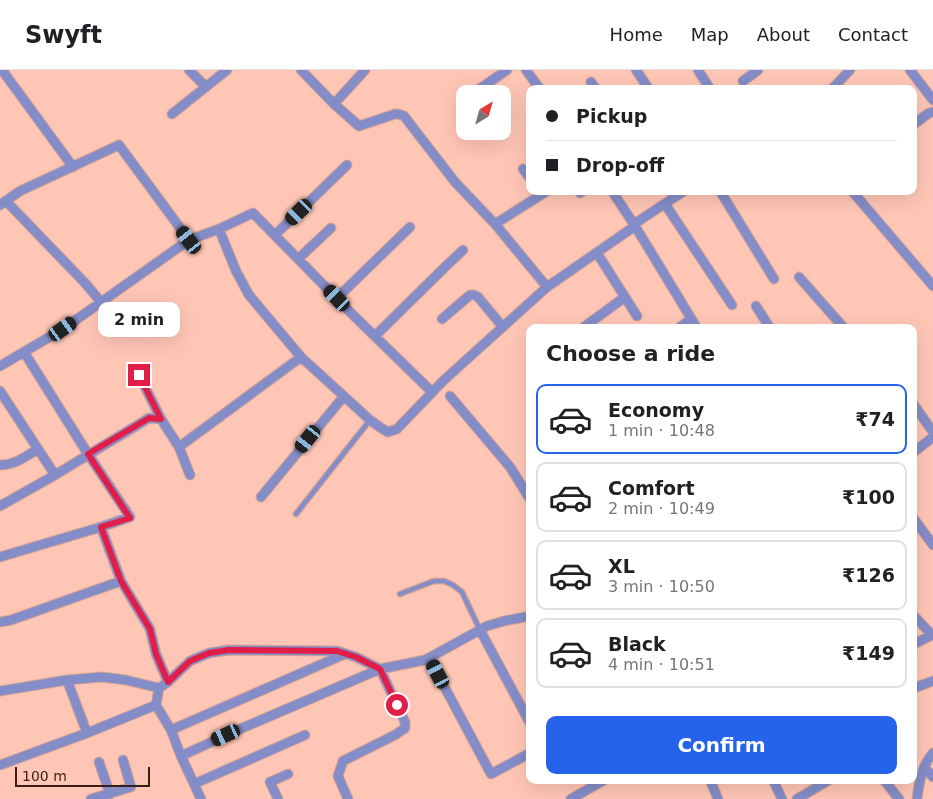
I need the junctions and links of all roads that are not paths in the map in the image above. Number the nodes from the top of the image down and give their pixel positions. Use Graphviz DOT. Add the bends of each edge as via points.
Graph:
graph roads {
  1 [pos="2,70"];
  2 [pos="189,70"];
  3 [pos="227,70"];
  4 [pos="301,70"];
  5 [pos="366,70"];
  6 [pos="507,70"];
  7 [pos="526,70"];
  8 [pos="636,70"];
  9 [pos="758,70"];
  10 [pos="850,70"];
  11 [pos="910,70"];
  12 [pos="701,71"];
  13 [pos="743,81"];
  14 [pos="485,85"];
  15 [pos="537,85"];
  16 [pos="646,85"];
  17 [pos="708,85"];
  18 [pos="836,85"];
  19 [pos="206,87"];
  20 [pos="933,100"];
  21 [pos="334,104"];
  22 [pos="933,112"];
  23 [pos="172,114"];
  24 [pos="917,122"];
  25 [pos="347,165"];
  26 [pos="73,167"];
  27 [pos="523,169"];
  28 [pos="526,173"];
  29 [pos="540,195"];
  30 [pos="615,195"];
  31 [pos="678,195"];
  32 [pos="722,195"];
  33 [pos="855,195"];
  34 [pos="3,203"];
  35 [pos="664,204"];
  36 [pos="496,224"];
  37 [pos="634,225"];
  38 [pos="410,227"];
  39 [pos="331,228"];
  40 [pos="219,229"];
  41 [pos="275,235"];
  42 [pos="189,240"];
  43 [pos="463,250"];
  44 [pos="597,253"];
  45 [pos="298,258"];
  46 [pos="799,277"];
  47 [pos="774,279"];
  48 [pos="933,286"];
  49 [pos="547,287"];
  50 [pos="625,297"];
  51 [pos="337,298"];
  52 [pos="101,302"];
  53 [pos="732,305"];
  54 [pos="756,306"];
  55 [pos="637,316"];
  56 [pos="442,319"];
  57 [pos="691,319"];
  58 [pos="588,324"];
  59 [pos="684,324"];
  60 [pos="694,324"];
  61 [pos="767,324"];
  62 [pos="840,324"];
  63 [pos="502,326"];
  64 [pos="375,336"];
  65 [pos="24,352"];
  66 [pos="301,357"];
  67 [pos="0,366"];
  68 [pos="139,375"];
  69 [pos="0,391"];
  70 [pos="432,392"];
  71 [pos="344,396"];
  72 [pos="450,396"];
  73 [pos="917,409"];
  74 [pos="161,419"];
  75 [pos="370,420"];
  76 [pos="933,432"];
  77 [pos="933,437"];
  78 [pos="179,447"];
  79 [pos="38,449"];
  80 [pos="917,450"];
  81 [pos="88,454"];
  82 [pos="0,465"];
  83 [pos="54,475"];
  84 [pos="190,476"];
  85 [pos="526,493"];
  86 [pos="0,495"];
  87 [pos="261,497"];
  88 [pos="3,505"];
  89 [pos="296,514"];
  90 [pos="917,523"];
  91 [pos="101,527"];
  92 [pos="933,545"];
  93 [pos="0,557"];
  94 [pos="121,581"];
  95 [pos="400,594"];
  96 [pos="526,617"];
  97 [pos="917,619"];
  98 [pos="0,622"];
  99 [pos="480,630"];
  100 [pos="932,635"];
  101 [pos="917,642"];
  102 [pos="345,654"];
  103 [pos="429,658"];
  104 [pos="380,669"];
  105 [pos="67,680"];
  106 [pos="933,681"];
  107 [pos="168,682"];
  108 [pos="917,687"];
  109 [pos="159,688"];
  110 [pos="0,691"];
  111 [pos="156,704"];
  112 [pos="526,716"];
  113 [pos="171,730"];
  114 [pos="87,733"];
  115 [pos="305,735"];
  116 [pos="933,753"];
  117 [pos="526,755"];
  118 [pos="181,756"];
  119 [pos="123,760"];
  120 [pos="98,762"];
  121 [pos="0,766"];
  122 [pos="924,767"];
  123 [pos="288,774"];
  124 [pos="933,777"];
  125 [pos="194,784"];
  126 [pos="597,784"];
  127 [pos="712,784"];
  128 [pos="775,784"];
  129 [pos="821,784"];
  130 [pos="887,784"];
  131 [pos="110,794"];
  132 [pos="91,799"];
  133 [pos="201,799"];
  134 [pos="278,799"];
  135 [pos="348,799"];
  136 [pos="570,799"];
  137 [pos="718,799"];
  138 [pos="782,799"];
  139 [pos="796,799"];
  140 [pos="899,799"];
  141 [pos="917,799"];
  1 -- 26 [label="street"];
  2 -- 19 [label="street"];
  3 -- 19 [label="street"];
  4 -- 21 [label="street"];
  5 -- 21 [label="street"];
  6 -- 14 [label="street"];
  7 -- 15 [label="street"];
  8 -- 16 [label="street"];
  9 -- 13 [label="street"];
  10 -- 18 [label="street"];
  11 -- 20 [label="street"];
  12 -- 17 [label="street"];
  19 -- 23 [label="street"];
  21 -- 36 [label="street" via="359,126 395,114 404,116 455,182"];
  22 -- 24 [label="street"];
  25 -- 41 [label="street"];
  26 -- 34 [label="street"];
  26 -- 42 [label="street" via="119,145"];
  27 -- 28 [label="street"];
  29 -- 36 [label="street"];
  30 -- 37 [label="street"];
  31 -- 35 [label="street"];
  32 -- 47 [label="street"];
  33 -- 48 [label="street"];
  34 -- 52 [label="street"];
  35 -- 37 [label="street"];
  35 -- 53 [label="street"];
  36 -- 49 [label="street"];
  37 -- 44 [label="street"];
  37 -- 57 [label="street"];
  38 -- 51 [label="street"];
  39 -- 45 [label="street"];
  40 -- 41 [label="street" via="254,213"];
  40 -- 42 [label="street"];
  40 -- 66 [label="street" via="250,295"];
  41 -- 45 [label="street"];
  42 -- 52 [label="street"];
  43 -- 64 [label="street"];
  44 -- 49 [label="street"];
  44 -- 50 [label="street"];
  45 -- 51 [label="street"];
  46 -- 62 [label="street"];
  49 -- 63 [label="street"];
  50 -- 55 [label="street"];
  50 -- 58 [label="street"];
  51 -- 64 [label="street"];
  52 -- 65 [label="street"];
  54 -- 61 [label="street"];
  56 -- 63 [label="street" via="474,294"];
  57 -- 59 [label="street"];
  57 -- 60 [label="street"];
  63 -- 70 [label="street"];
  64 -- 70 [label="street"];
  65 -- 67 [label="street"];
  65 -- 81 [label="street"];
  66 -- 71 [label="street"];
  66 -- 78 [label="street"];
  68 -- 74 [label="street"];
  69 -- 79 [label="street"];
  70 -- 75 [label="street" via="397,429 388,432"];
  71 -- 75 [label="street"];
  71 -- 87 [label="street"];
  72 -- 85 [label="street" via="510,467"];
  73 -- 76 [label="street"];
  74 -- 78 [label="street"];
  74 -- 81 [label="street" via="149,418"];
  75 -- 89 [label="lane"];
  77 -- 80 [label="street"];
  78 -- 84 [label="street"];
  79 -- 82 [label="street" via="19,461"];
  79 -- 83 [label="street"];
  81 -- 83 [label="street"];
  81 -- 91 [label="street" via="130,518"];
  83 -- 88 [label="street"];
  86 -- 88 [label="street"];
  90 -- 92 [label="street"];
  91 -- 93 [label="street"];
  91 -- 94 [label="street"];
  94 -- 98 [label="street"];
  94 -- 107 [label="street" via="150,629"];
  95 -- 99 [label="lane" via="434,581 453,585 462,592"];
  96 -- 99 [label="street"];
  97 -- 100 [label="street"];
  99 -- 103 [label="street"];
  99 -- 112 [label="street"];
  100 -- 101 [label="street"];
  102 -- 104 [label="street"];
  102 -- 107 [label="street" via="337,651 229,650 209,653 190,661"];
  102 -- 113 [label="street"];
  103 -- 104 [label="street"];
  103 -- 117 [label="street" via="491,774"];
  104 -- 118 [label="street"];
  104 -- 135 [label="street" via="405,728 343,761 338,776"];
  105 -- 109 [label="street" via="102,677"];
  105 -- 110 [label="street"];
  105 -- 114 [label="street"];
  106 -- 108 [label="street"];
  107 -- 109 [label="street"];
  109 -- 111 [label="street"];
  111 -- 113 [label="street"];
  111 -- 114 [label="street"];
  113 -- 118 [label="street"];
  114 -- 121 [label="street"];
  115 -- 125 [label="street"];
  116 -- 122 [label="street"];
  118 -- 125 [label="street"];
  119 -- 131 [label="street" via="131,787"];
  120 -- 131 [label="street"];
  122 -- 124 [label="street"];
  122 -- 141 [label="street"];
  123 -- 134 [label="street" via="270,782"];
  125 -- 133 [label="street"];
  126 -- 136 [label="street"];
  127 -- 137 [label="street"];
  128 -- 138 [label="street"];
  129 -- 139 [label="street"];
  130 -- 140 [label="street"];
  131 -- 132 [label="street"];
}
